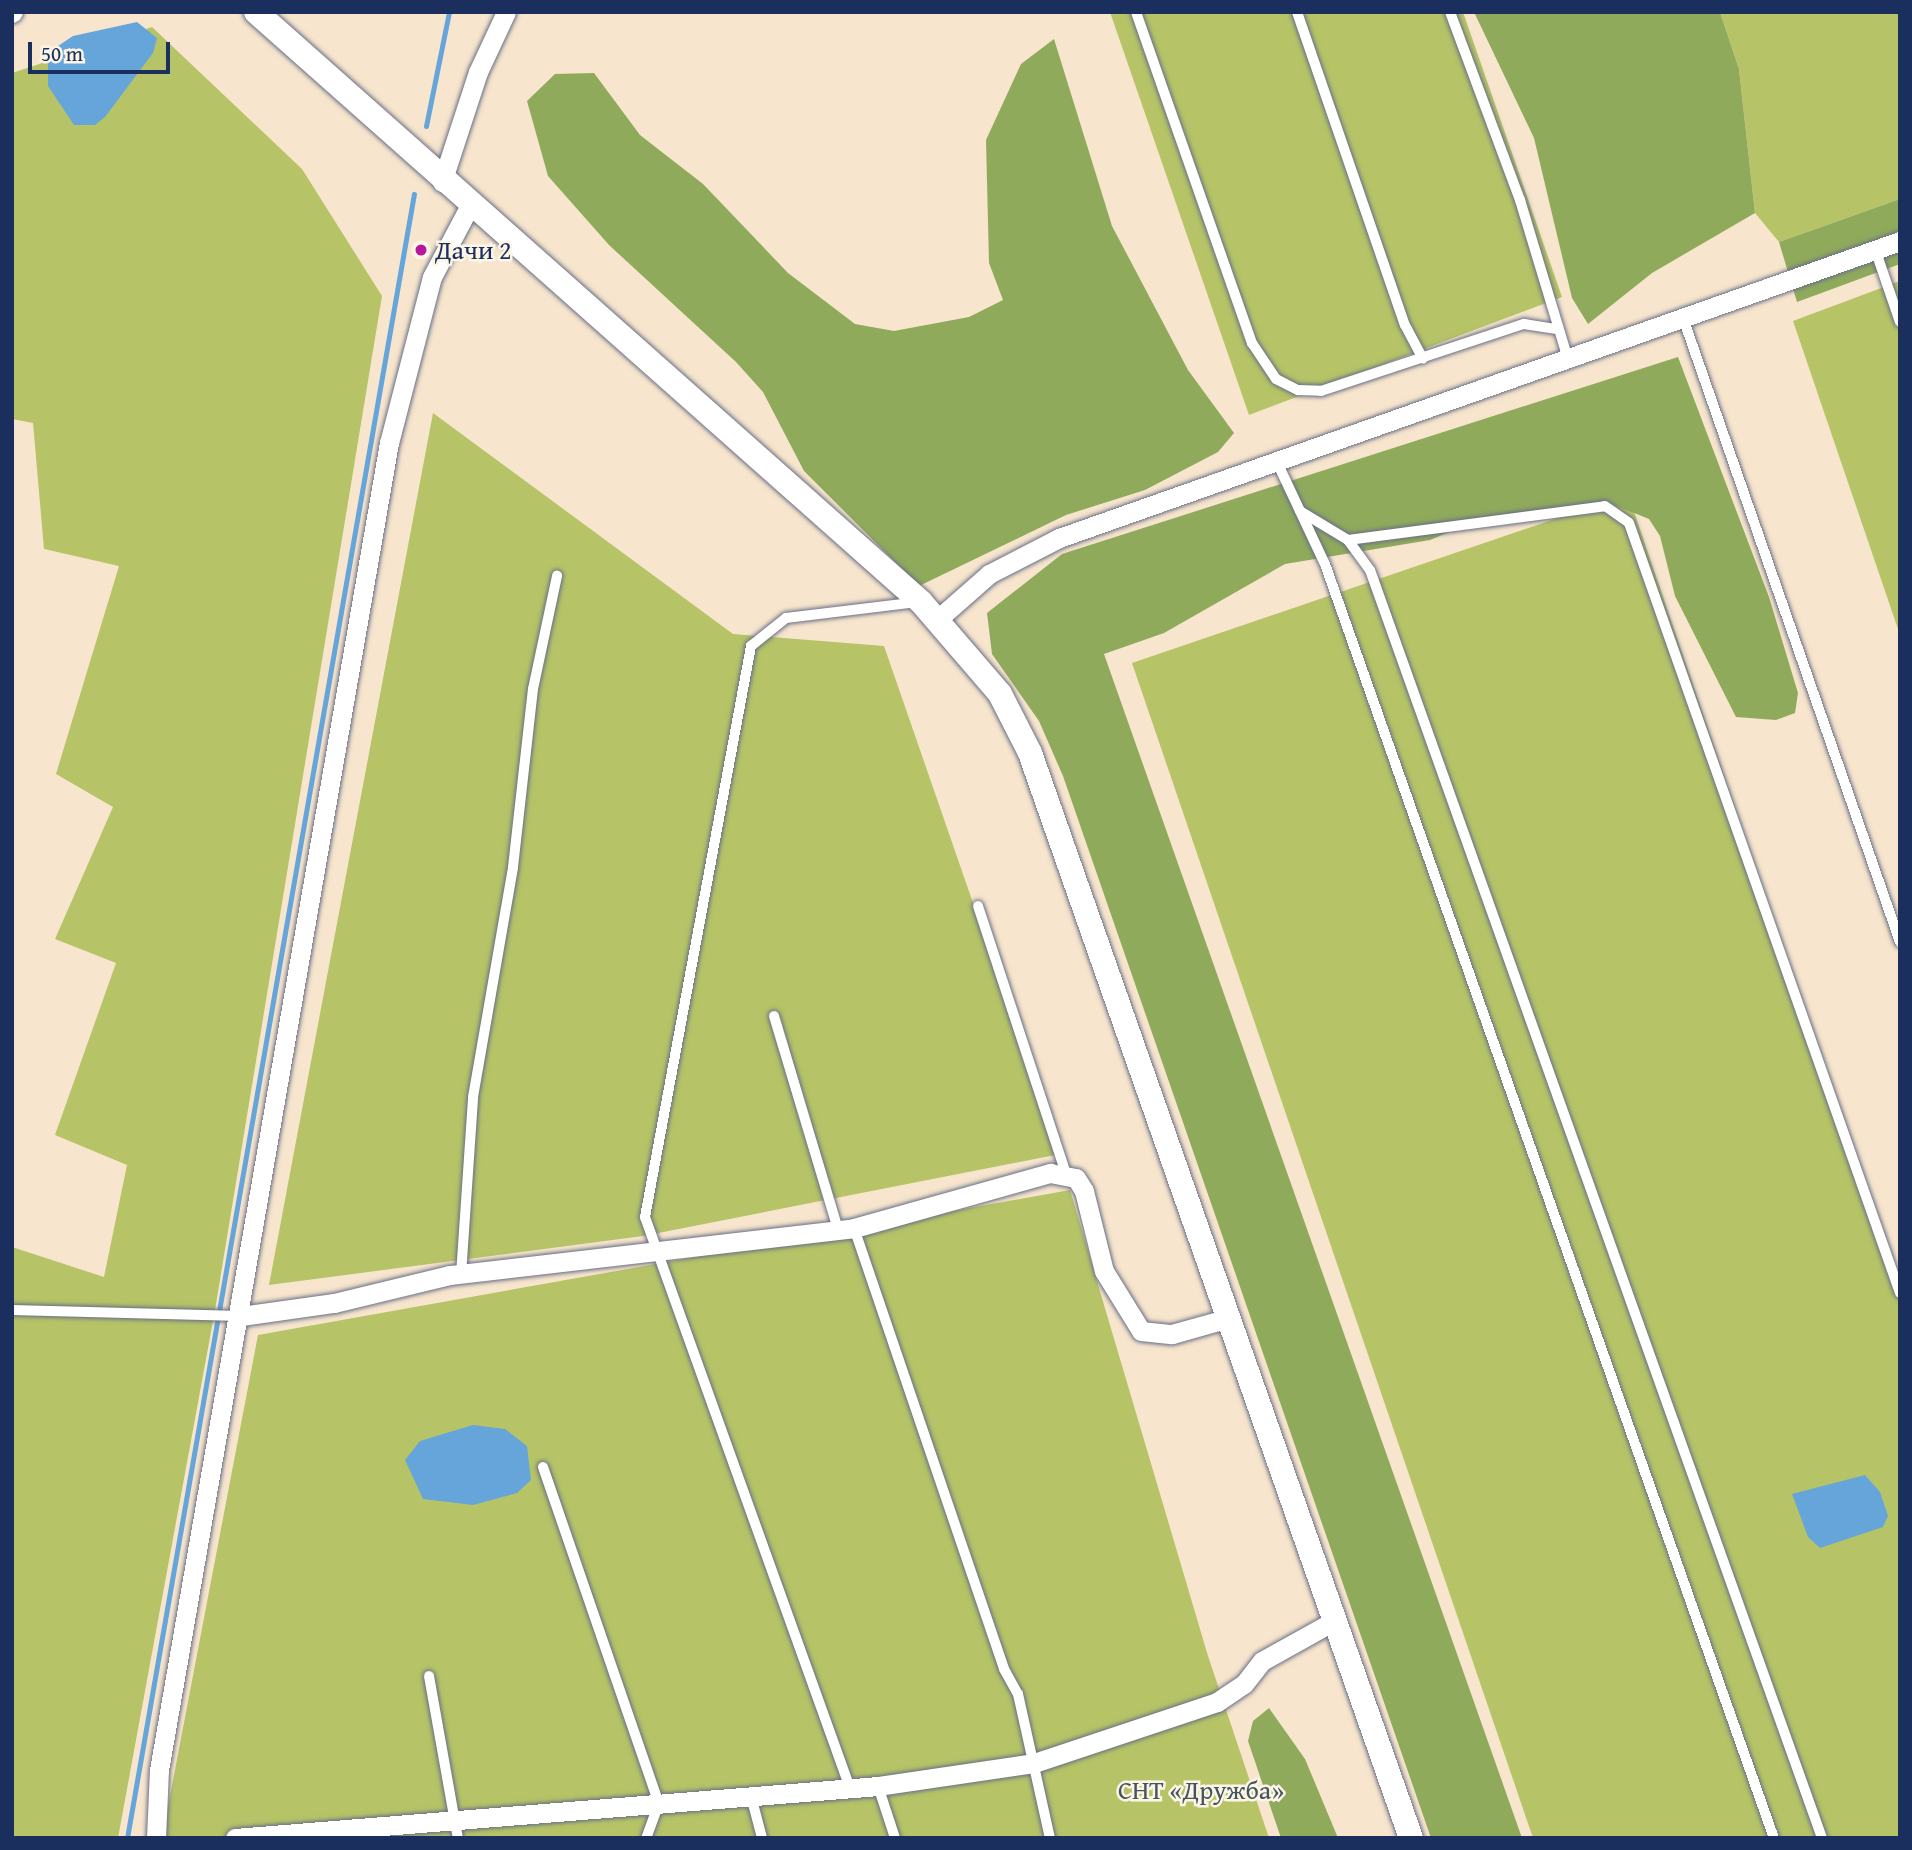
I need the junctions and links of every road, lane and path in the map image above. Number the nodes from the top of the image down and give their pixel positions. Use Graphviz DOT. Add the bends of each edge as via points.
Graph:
graph roads {
  1 [pos="256,12"];
  2 [pos="506,12"];
  3 [pos="1136,12"];
  4 [pos="1297,12"];
  5 [pos="1450,12"];
  6 [pos="442,182"];
  7 [pos="469,207"];
  8 [pos="1900,241"];
  9 [pos="1875,250"];
  10 [pos="1682,315"];
  11 [pos="1900,322"];
  12 [pos="1557,329"];
  13 [pos="1567,356"];
  14 [pos="1423,359"];
  15 [pos="1276,460"];
  16 [pos="1300,511"];
  17 [pos="1348,540"];
  18 [pos="557,576"];
  19 [pos="930,610"];
  20 [pos="978,906"];
  21 [pos="1900,942"];
  22 [pos="774,1016"];
  23 [pos="1066,1173"];
  24 [pos="846,1229"];
  25 [pos="655,1253"];
  26 [pos="461,1275"];
  27 [pos="1900,1293"];
  28 [pos="12,1310"];
  29 [pos="236,1316"];
  30 [pos="1225,1319"];
  31 [pos="542,1467"];
  32 [pos="1334,1621"];
  33 [pos="429,1676"];
  34 [pos="1034,1763"];
  35 [pos="878,1786"];
  36 [pos="850,1788"];
  37 [pos="751,1796"];
  38 [pos="659,1803"];
  39 [pos="459,1829"];
  40 [pos="156,1838"];
  41 [pos="235,1838"];
  42 [pos="646,1838"];
  43 [pos="762,1838"];
  44 [pos="895,1838"];
  45 [pos="1050,1838"];
  46 [pos="1411,1838"];
  47 [pos="1774,1838"];
  48 [pos="1822,1838"];
  1 -- 6 [label="street"];
  2 -- 6 [label="street" via="478,72"];
  3 -- 14 [label="lane" via="1262,363 1298,390 1321,391"];
  4 -- 14 [label="lane" via="1405,325"];
  5 -- 12 [label="lane" via="1520,200"];
  6 -- 7 [label="street"];
  7 -- 19 [label="street"];
  7 -- 29 [label="street" via="432,277 389,443"];
  8 -- 9 [label="street"];
  9 -- 10 [label="street"];
  9 -- 11 [label="lane"];
  10 -- 13 [label="street"];
  10 -- 21 [label="lane"];
  12 -- 13 [label="lane"];
  12 -- 14 [label="lane" via="1524,324"];
  13 -- 15 [label="street"];
  15 -- 16 [label="lane"];
  15 -- 19 [label="street" via="1059,538"];
  16 -- 17 [label="lane"];
  16 -- 47 [label="lane" via="1329,576"];
  17 -- 27 [label="lane" via="1605,506 1629,523"];
  17 -- 48 [label="lane" via="1370,570"];
  18 -- 26 [label="lane" via="531,703 513,867 473,1097"];
  19 -- 25 [label="lane" via="786,618 751,646 645,1217"];
  19 -- 30 [label="street" via="984,670 1030,753"];
  20 -- 23 [label="lane"];
  22 -- 24 [label="lane"];
  23 -- 24 [label="street" via="1028,1178"];
  23 -- 30 [label="street" via="1084,1191 1116,1298 1141,1331 1172,1334"];
  24 -- 25 [label="street"];
  24 -- 34 [label="lane" via="1004,1669 1018,1694"];
  25 -- 26 [label="street"];
  25 -- 36 [label="lane"];
  26 -- 29 [label="street"];
  28 -- 29 [label="lane"];
  29 -- 40 [label="street" via="159,1770"];
  30 -- 32 [label="street"];
  31 -- 38 [label="lane"];
  32 -- 34 [label="street" via="1262,1661 1244,1684 1217,1702"];
  32 -- 46 [label="street"];
  33 -- 39 [label="lane"];
  34 -- 35 [label="street"];
  34 -- 45 [label="lane"];
  35 -- 36 [label="street"];
  35 -- 44 [label="lane"];
  36 -- 37 [label="street"];
  37 -- 38 [label="street"];
  37 -- 43 [label="lane"];
  38 -- 39 [label="street"];
  38 -- 42 [label="lane"];
  39 -- 41 [label="street"];
}
